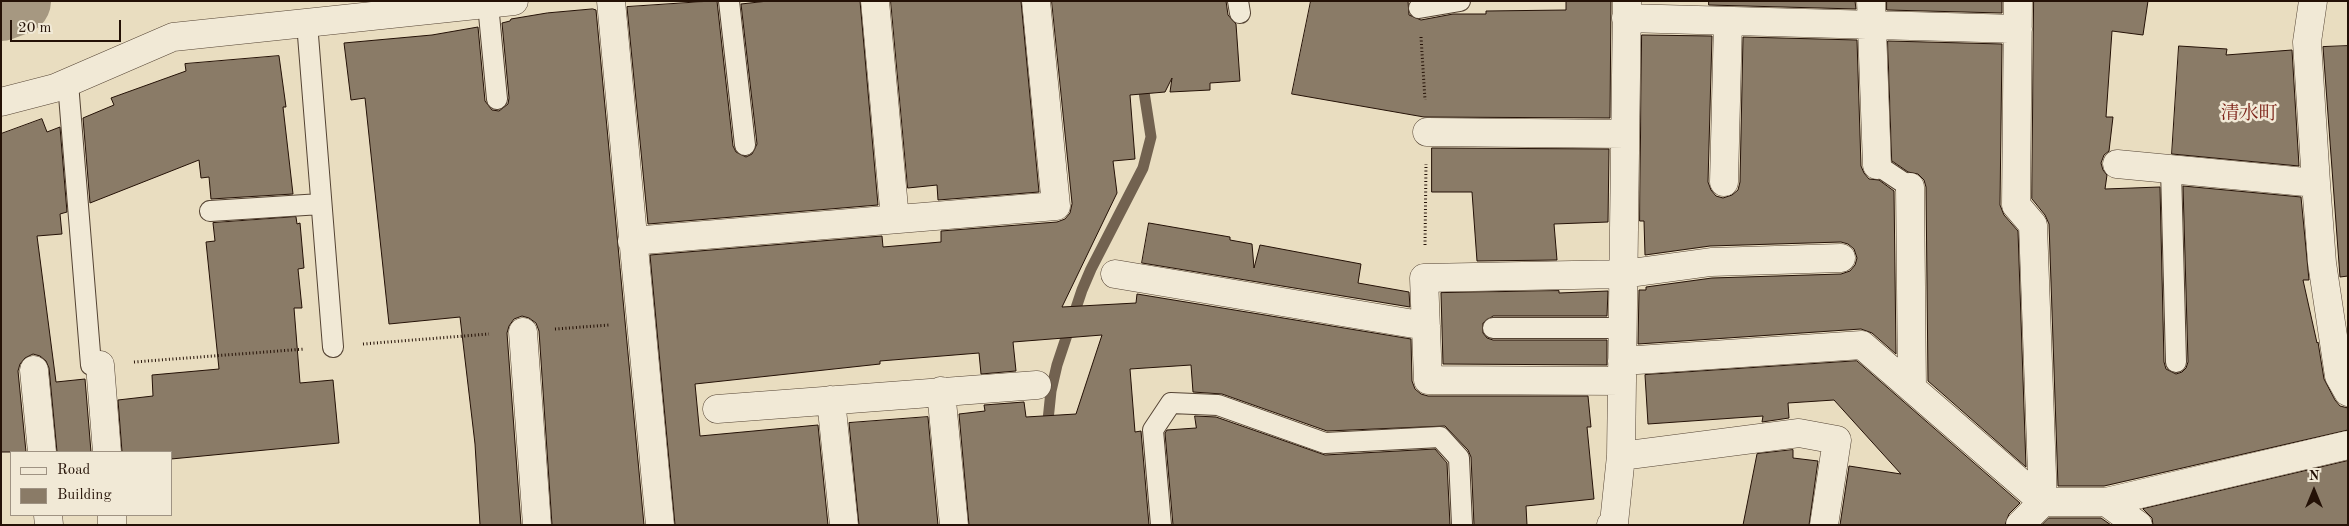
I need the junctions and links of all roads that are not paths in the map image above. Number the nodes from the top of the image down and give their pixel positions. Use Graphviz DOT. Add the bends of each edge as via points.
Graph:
graph roads {
  1 [pos="611,1"];
  2 [pos="729,1"];
  3 [pos="875,1"];
  4 [pos="1036,1"];
  5 [pos="1460,1"];
  6 [pos="2018,1"];
  7 [pos="2312,1"];
  8 [pos="501,3"];
  9 [pos="1419,8"];
  10 [pos="1627,9"];
  11 [pos="1871,13"];
  12 [pos="1741,14"];
  13 [pos="306,23"];
  14 [pos="2018,29"];
  15 [pos="68,83"];
  16 [pos="497,100"];
  17 [pos="1,102"];
  18 [pos="1426,132"];
  19 [pos="1625,134"];
  20 [pos="745,145"];
  21 [pos="2117,164"];
  22 [pos="1877,165"];
  23 [pos="2171,169"];
  24 [pos="1724,182"];
  25 [pos="2316,183"];
  26 [pos="1910,187"];
  27 [pos="321,204"];
  28 [pos="210,211"];
  29 [pos="895,219"];
  30 [pos="632,241"];
  31 [pos="1841,258"];
  32 [pos="1115,274"];
  33 [pos="1623,274"];
  34 [pos="2339,313"];
  35 [pos="1426,326"];
  36 [pos="1493,328"];
  37 [pos="1622,328"];
  38 [pos="523,332"];
  39 [pos="333,347"];
  40 [pos="2176,362"];
  41 [pos="95,365"];
  42 [pos="34,370"];
  43 [pos="1622,371"];
  44 [pos="1037,385"];
  45 [pos="1912,388"];
  46 [pos="941,391"];
  47 [pos="2348,392"];
  48 [pos="831,400"];
  49 [pos="717,409"];
  50 [pos="2348,445"];
  51 [pos="42,451"];
  52 [pos="107,451"];
  53 [pos="1621,456"];
  54 [pos="2043,502"];
  55 [pos="2106,502"];
  56 [pos="537,525"];
  57 [pos="660,525"];
  58 [pos="844,525"];
  59 [pos="954,525"];
  60 [pos="1160,525"];
  61 [pos="1462,525"];
  62 [pos="1612,525"];
  63 [pos="1824,525"];
  64 [pos="2020,525"];
  65 [pos="2138,525"];
  1 -- 30 [label="street"];
  2 -- 20 [label="lane"];
  3 -- 29 [label="street"];
  4 -- 29 [label="street" via="1056,206"];
  5 -- 9 [label="lane"];
  6 -- 14 [label="street"];
  7 -- 25 [label="street" via="2307,42"];
  8 -- 13 [label="street"];
  8 -- 16 [label="lane"];
  10 -- 12 [label="street"];
  10 -- 19 [label="street"];
  11 -- 12 [label="street"];
  11 -- 14 [label="street"];
  11 -- 22 [label="street"];
  12 -- 24 [label="street"];
  13 -- 15 [label="street" via="173,38"];
  13 -- 27 [label="lane"];
  14 -- 54 [label="street" via="2016,205 2032,225"];
  15 -- 17 [label="street"];
  15 -- 41 [label="lane"];
  18 -- 19 [label="street"];
  19 -- 33 [label="street"];
  21 -- 23 [label="street"];
  22 -- 26 [label="lane"];
  23 -- 25 [label="street"];
  23 -- 40 [label="lane"];
  25 -- 34 [label="street" via="2322,263"];
  26 -- 45 [label="street"];
  27 -- 28 [label="lane"];
  27 -- 39 [label="lane"];
  29 -- 30 [label="street"];
  30 -- 57 [label="street"];
  31 -- 33 [label="street" via="1711,262"];
  32 -- 35 [label="street"];
  33 -- 35 [label="street" via="1424,278"];
  33 -- 37 [label="street"];
  34 -- 47 [label="street" via="2339,376"];
  35 -- 43 [label="street" via="1428,380"];
  36 -- 37 [label="lane"];
  37 -- 43 [label="street"];
  38 -- 56 [label="street"];
  41 -- 52 [label="street"];
  42 -- 51 [label="street"];
  43 -- 45 [label="street" via="1862,345"];
  43 -- 53 [label="street"];
  44 -- 46 [label="street"];
  45 -- 54 [label="street"];
  46 -- 48 [label="street"];
  46 -- 59 [label="street"];
  48 -- 49 [label="street"];
  48 -- 58 [label="street"];
  50 -- 55 [label="street"];
  53 -- 62 [label="street"];
  53 -- 63 [label="street" via="1799,433 1837,440"];
  54 -- 55 [label="street"];
  54 -- 64 [label="street"];
  55 -- 65 [label="street"];
  60 -- 61 [label="lane" via="1153,430 1171,403 1218,405 1325,443 1440,437 1459,458"];
}
